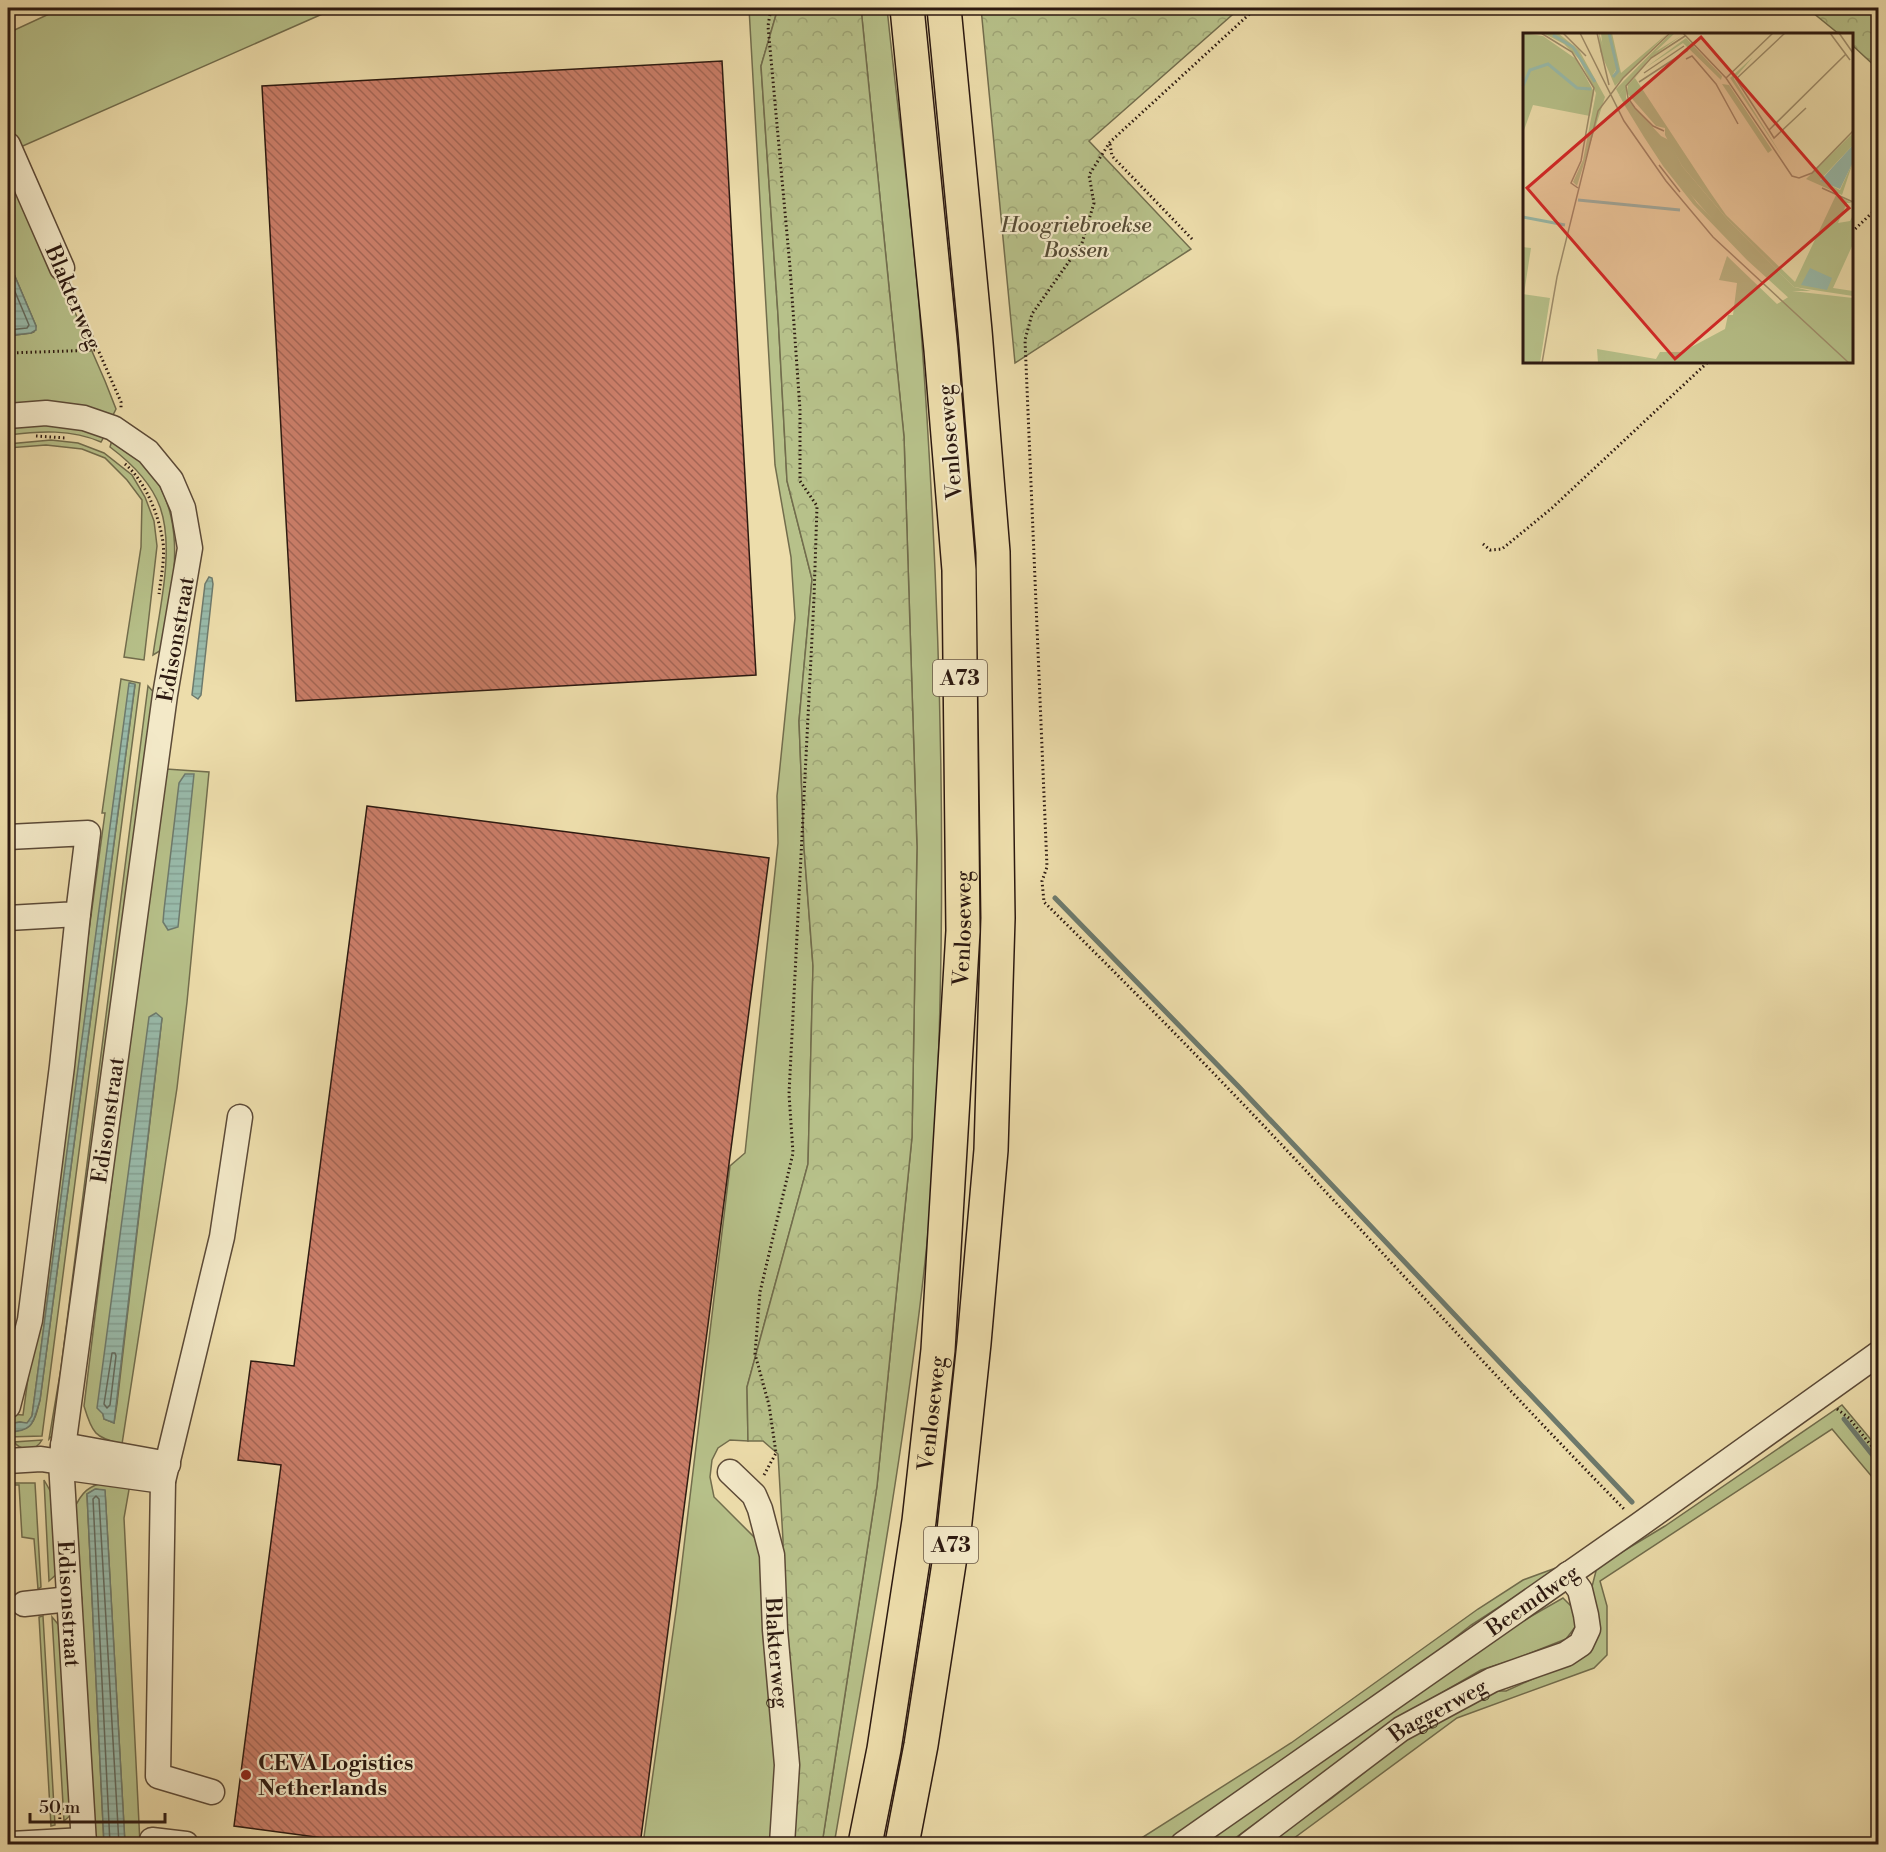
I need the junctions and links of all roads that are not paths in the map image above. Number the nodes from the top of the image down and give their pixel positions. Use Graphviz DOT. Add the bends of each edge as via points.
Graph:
graph roads {
  1 [pos="907,8"];
  2 [pos="944,8"];
  3 [pos="8,145"];
  4 [pos="62,268"];
  5 [pos="8,416"];
  6 [pos="8,837"];
  7 [pos="78,914"];
  8 [pos="8,918"];
  9 [pos="240,1117"];
  10 [pos="1878,1354"];
  11 [pos="8,1406"];
  12 [pos="62,1458"];
  13 [pos="8,1461"];
  14 [pos="165,1472"];
  15 [pos="730,1472"];
  16 [pos="1568,1574"];
  17 [pos="69,1599"];
  18 [pos="24,1604"];
  19 [pos="212,1792"];
  20 [pos="152,1840"];
  21 [pos="84,1842"];
  22 [pos="11,1845"];
  23 [pos="186,1845"];
  24 [pos="782,1845"];
  25 [pos="865,1845"];
  26 [pos="902,1845"];
  27 [pos="1183,1845"];
  28 [pos="1249,1845"];
  1 -- 25 [label="highway, Venloseweg / A73" via="959,570 963,931 935,1373 917,1532 884,1749"];
  2 -- 26 [label="highway, Venloseweg / A73" via="993,552 998,918 991,1150 974,1343 954,1531"];
  3 -- 4 [label="street, Blakterweg"];
  5 -- 12 [label="street, Edisonstraat" via="55,414 84,418 113,428 148,452 171,480 183,508 190,548 165,695"];
  6 -- 7 [label="street" via="88,833"];
  7 -- 8 [label="street"];
  7 -- 11 [label="street" via="30,1320"];
  9 -- 14 [label="street" via="222,1237"];
  10 -- 16 [label="street, Beemdweg"];
  12 -- 13 [label="street"];
  12 -- 14 [label="street"];
  12 -- 17 [label="street, Edisonstraat"];
  14 -- 19 [label="street" via="158,1776"];
  15 -- 24 [label="street, Blakterweg" via="754,1495 772,1555 787,1765"];
  16 -- 27 [label="street, Beemdweg"];
  16 -- 28 [label="street, Baggerweg" via="1580,1590 1586,1615 1588,1629 1581,1644 1492,1680 1401,1729"];
  17 -- 18 [label="street"];
  17 -- 21 [label="street, Edisonstraat"];
  20 -- 23 [label="street"];
  21 -- 22 [label="street"];
}
